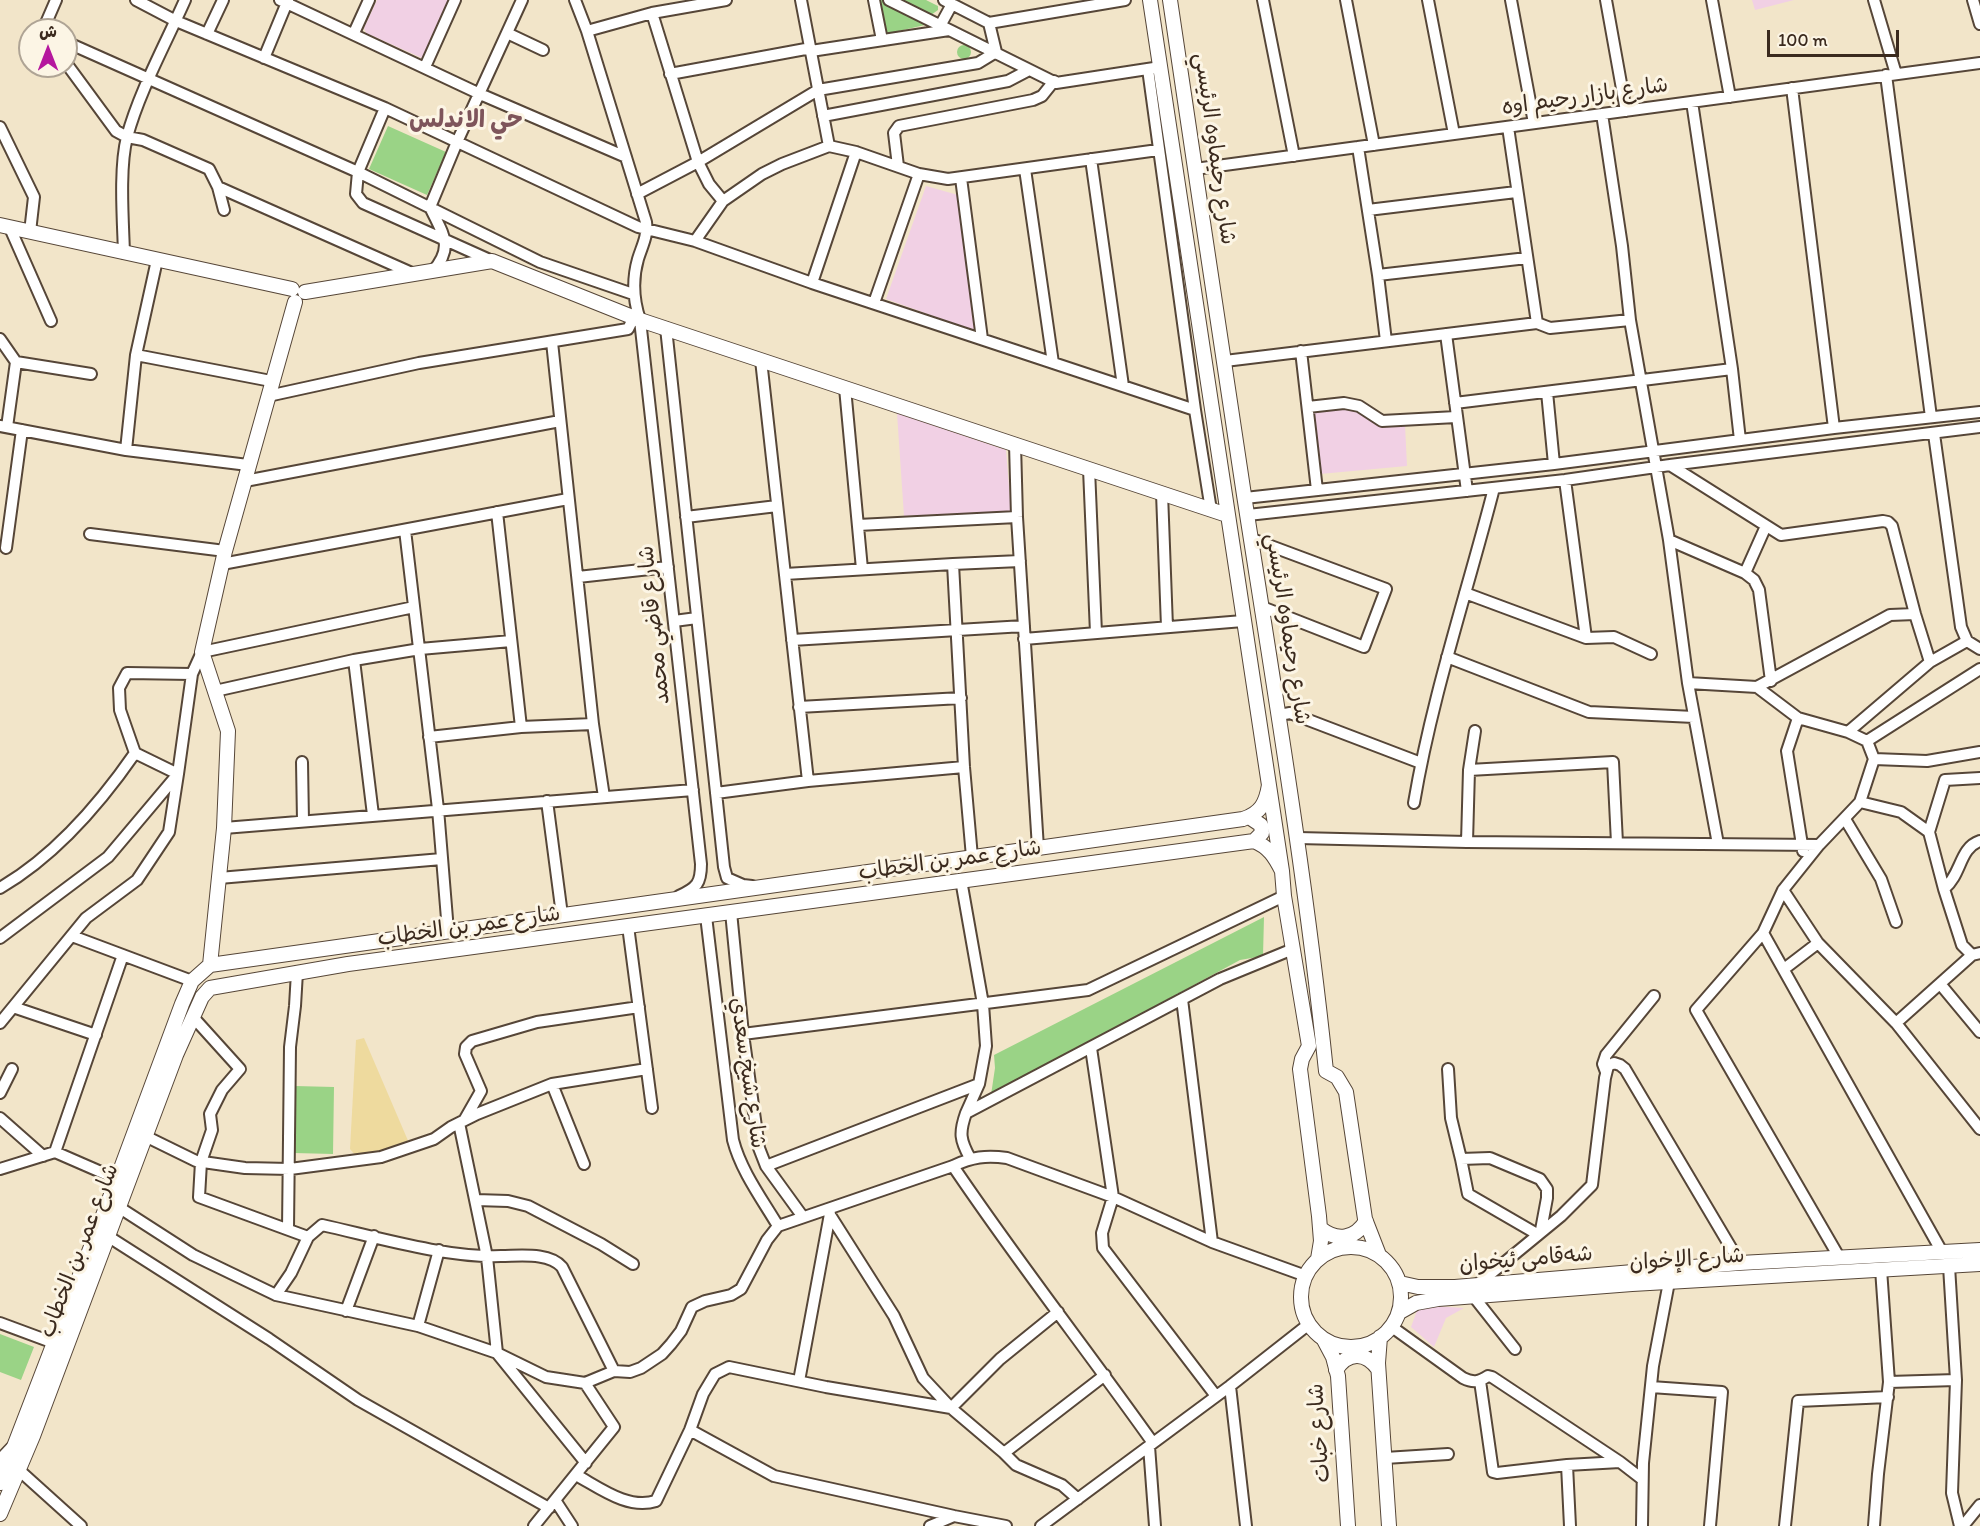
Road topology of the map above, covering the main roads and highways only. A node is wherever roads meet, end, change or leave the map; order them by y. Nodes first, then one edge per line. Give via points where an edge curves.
1 (1150, 0) edge
2 (1170, 0) edge
3 (5, 226) edge
4 (297, 294) junction
5 (1227, 515) junction
6 (1244, 627) junction
7 (1266, 631) junction
8 (1270, 660) junction
9 (1250, 663) junction
10 (1269, 785) junction
11 (1250, 817) junction
12 (1132, 834) junction
13 (1254, 841) junction
14 (1137, 856) junction
15 (888, 869) junction
16 (1282, 871) junction
17 (891, 890) junction
18 (499, 924) junction
19 (403, 937) junction
20 (502, 944) junction
21 (406, 957) junction
22 (210, 964) junction
23 (1366, 1221) junction
24 (1320, 1228) junction
25 (1980, 1250) edge
26 (1379, 1255) junction
27 (1318, 1259) junction
28 (1980, 1264) edge
29 (1804, 1266) junction
30 (1400, 1283) junction
31 (1418, 1287) junction
32 (1475, 1291) junction
33 (1422, 1301) junction
34 (1400, 1312) junction
35 (1380, 1337) junction
36 (1324, 1340) junction
37 (1378, 1369) junction
38 (1336, 1370) junction
39 (27, 1433) junction
40 (13, 1449) junction
41 (0, 1463) edge
42 (0, 1483) edge
43 (0, 1514) edge
44 (1348, 1526) edge
45 (1389, 1526) edge

1 - 5 main road, شارع رحيماوه الرئيسي via 1154,68
2 - 7 main road, شارع رحيماوه الرئيسي
3 - 4 main road
4 - 5 main road via 486,258 637,319
4 - 22 main road via 223,558 202,652 228,731 224,828
5 - 6 main road, شارع رحيماوه الرئيسي
6 - 7 main road via 1250,641 1255,642
6 - 9 main road, شارع رحيماوه الرئيسي
7 - 8 main road, شارع رحيماوه الرئيسي
8 - 9 main road via 1255,652
8 - 23 main road, شارع رحيماوه الرئيسي via 1298,838 1326,1071 1341,1081 1346,1092
9 - 10 main road, شارع رحيماوه الرئيسي
10 - 11 main road via 1265,803
10 - 16 main road, شارع رحيماوه الرئيسي
11 - 12 main road, شارع عمر بن الخطاب
11 - 13 main road via 1261,825 1262,833
12 - 14 main road
12 - 15 main road, شارع عمر بن الخطاب
13 - 14 main road, شارع عمر بن الخطاب
13 - 16 main road via 1272,853
14 - 17 main road, شارع عمر بن الخطاب
15 - 17 main road
15 - 18 main road, شارع عمر بن الخطاب
16 - 24 main road, شارع رحيماوه الرئيسي via 1309,1046 1300,1074
17 - 20 main road, شارع عمر بن الخطاب
18 - 19 main road, شارع عمر بن الخطاب
18 - 20 main road
19 - 21 main road
19 - 22 main road, شارع عمر بن الخطاب
20 - 21 main road, شارع عمر بن الخطاب
21 - 39 main road, شارع عمر بن الخطاب via 210,988 202,997 109,1237
22 - 39 main road, شارع عمر بن الخطاب via 192,981 54,1343
23 - 24 main road via 1361,1229 1345,1238
23 - 26 main road, شارع رحيماوه الرئيسي
24 - 27 main road, شارع رحيماوه الرئيسي
25 - 29 main road, شەقامی ئیخوان via 1839,1257
26 - 27 main road via 1348,1247
26 - 30 main road via 1392,1267
27 - 36 main road via 1306,1276 1301,1295 1309,1324
28 - 29 main road, شارع الإخوان via 1881,1269
29 - 32 main road, شارع الإخوان via 1669,1282
29 - 32 main road, شەقامی ئیخوان via 1740,1263
30 - 31 main road, شەقامی ئیخوان
30 - 34 main road
31 - 32 main road, شەقامی ئیخوان
31 - 33 main road via 1415,1294
32 - 33 main road, شارع الإخوان
33 - 34 main road, شارع الإخوان
34 - 35 main road via 1392,1327
35 - 36 main road via 1350,1347
35 - 37 main road
36 - 38 main road, شارع خبات
37 - 38 main road via 1364,1355 1344,1360
37 - 45 main road
38 - 44 main road, شارع خبات
39 - 40 main road, شارع عمر بن الخطاب
39 - 43 main road, شارع عمر بن الخطاب via 20,1471
40 - 41 highway
40 - 42 main road, شارع عمر بن الخطاب

